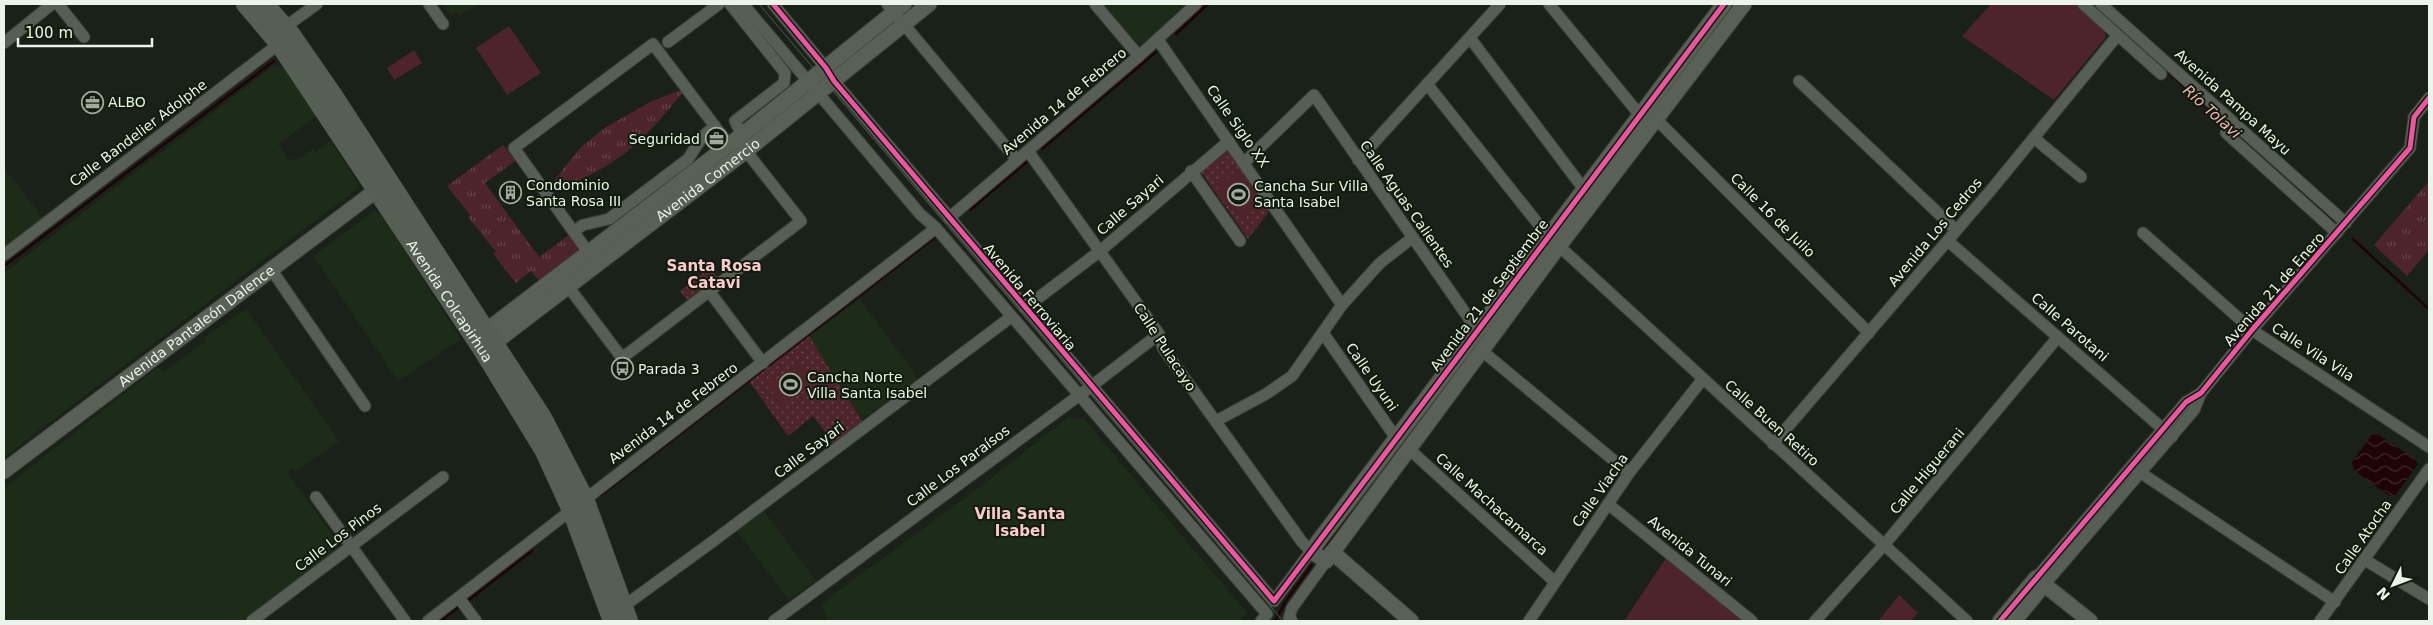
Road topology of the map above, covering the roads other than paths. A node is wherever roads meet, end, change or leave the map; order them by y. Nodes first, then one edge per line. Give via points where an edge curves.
1 (52, 4) edge
2 (58, 4) edge
3 (245, 4) edge
4 (265, 4) edge
5 (317, 4) edge
6 (429, 4) edge
7 (719, 4) edge
8 (730, 4) edge
9 (743, 4) edge
10 (773, 4) edge
11 (929, 4) edge
12 (1095, 4) edge
13 (1196, 4) edge
14 (1500, 4) edge
15 (1549, 4) edge
16 (1724, 4) edge
17 (1744, 4) edge
18 (2083, 4) edge
19 (2101, 4) edge
20 (895, 6) edge
21 (444, 24) dead end
22 (904, 24) junction
23 (285, 35) junction
24 (2117, 36) junction
25 (84, 37) dead end
26 (1470, 38) junction
27 (1158, 40) junction
28 (4, 42) edge
29 (668, 42) dead end
30 (1139, 56) junction
31 (2161, 74) dead end
32 (830, 75) junction
33 (1799, 81) dead end
34 (1427, 84) junction
35 (814, 87) junction
36 (2429, 98) edge
37 (1639, 114) junction
38 (1656, 119) junction
39 (715, 126) junction
40 (2226, 134) dead end
41 (2034, 138) junction
42 (736, 139) junction
43 (1229, 141) junction
44 (1028, 151) junction
45 (746, 152) junction
46 (1017, 160) junction
47 (1358, 160) junction
48 (1245, 162) junction
49 (1191, 171) junction
50 (2081, 177) dead end
51 (382, 186) junction
52 (1583, 188) junction
53 (949, 218) junction
54 (2346, 223) junction
55 (936, 228) junction
56 (1956, 230) junction
57 (574, 231) junction
58 (2143, 233) dead end
59 (2337, 234) junction
60 (1412, 238) junction
61 (1553, 240) junction
62 (1240, 241) dead end
63 (1948, 241) junction
64 (1100, 251) junction
65 (588, 252) junction
66 (4, 255) edge
67 (271, 269) junction
68 (559, 275) junction
69 (568, 288) junction
70 (709, 291) junction
71 (1342, 305) junction
72 (1025, 308) junction
73 (1011, 317) junction
74 (1477, 330) junction
75 (2252, 330) junction
76 (1323, 333) junction
77 (1869, 333) junction
78 (1159, 334) junction
79 (2058, 337) junction
80 (485, 341) junction
81 (1481, 350) junction
82 (763, 363) junction
83 (1702, 380) junction
84 (1091, 386) junction
85 (1079, 395) junction
86 (365, 406) dead end
87 (1216, 422) junction
88 (2168, 433) junction
89 (1396, 438) junction
90 (1773, 444) junction
91 (2429, 447) edge
92 (1409, 449) junction
93 (2429, 469) edge
94 (2136, 470) junction
95 (4, 471) edge
96 (1629, 473) junction
97 (442, 477) dead end
98 (316, 497) dead end
99 (585, 499) junction
100 (1608, 504) junction
101 (571, 510) junction
102 (351, 546) junction
103 (1884, 546) junction
104 (1311, 551) junction
105 (1329, 556) junction
106 (2365, 560) junction
107 (1555, 582) junction
108 (2040, 582) junction
109 (459, 598) junction
110 (2429, 599) edge
111 (1274, 601) joint
112 (2335, 602) junction
113 (627, 613) edge
114 (1264, 617) edge
115 (1291, 619) edge
116 (252, 621) edge
117 (405, 621) edge
118 (428, 621) edge
119 (476, 621) edge
120 (612, 621) edge
121 (774, 621) edge
122 (1411, 621) edge
123 (1529, 621) edge
124 (1752, 621) edge
125 (1815, 621) edge
126 (1967, 621) edge
127 (2000, 621) edge
128 (2014, 621) edge
129 (2090, 621) edge
130 (2320, 621) edge

1 - 28 street
2 - 25 street
3 - 23 main road, Avenida Colcapirhua
4 - 23 main road, Avenida Colcapirhua
5 - 23 street, Calle Bandelier Adolphe
6 - 21 street
7 - 29 street
8 - 42 street via 785,73 784,83 735,121
9 - 35 street, Avenida Ferroviaria
10 - 32 street, Avenida Ferroviaria
11 - 22 street, Avenida Comercio
12 - 30 street
13 - 27 street, Avenida 14 de Febrero
14 - 26 street
15 - 37 street
16 - 37 street, Avenida 21 de Septiembre
17 - 38 street, Avenida 21 de Septiembre
18 - 24 street, Avenida Pampa Mayu
19 - 54 street, Avenida Pampa Mayu
20 - 22 street
20 - 32 street, Avenida Comercio
22 - 32 street, Avenida Comercio
22 - 46 street
23 - 51 main road, Avenida Colcapirhua
23 - 66 street, Calle Bandelier Adolphe
24 - 31 street, Avenida Pampa Mayu
24 - 41 street, Avenida Los Cedros
26 - 34 street
26 - 52 street
27 - 30 street, Avenida 14 de Febrero
27 - 43 street, Calle Siglo XX
30 - 44 street, Avenida 14 de Febrero
32 - 35 street, Avenida Comercio
32 - 53 street, Avenida Ferroviaria
33 - 56 street
34 - 47 street
34 - 61 street, Calle Buen Retiro
35 - 42 street, Avenida Comercio
35 - 45 street, Avenida Comercio
35 - 55 street, Avenida Ferroviaria via 920,214
36 - 54 street, Avenida 21 de Enero via 2414,117 2410,148
37 - 52 street, Avenida 21 de Septiembre
38 - 61 street, Avenida 21 de Septiembre
38 - 77 street, Calle 16 de Julio
39 - 42 street
39 - 57 street via 703,136 688,159 610,219 583,225
39 - 57 street via 653,44 514,148
40 - 59 street, Avenida Pampa Mayu
41 - 50 street
41 - 56 street, Avenida Los Cedros
42 - 45 street
42 - 65 street, Avenida Comercio
43 - 48 street, Calle Siglo XX
43 - 49 street, Calle Sayari
44 - 46 street, Avenida 14 de Febrero
44 - 64 street, Calle Pulacayo
45 - 69 street, Avenida Comercio
45 - 70 street via 800,222
46 - 53 street, Avenida 14 de Febrero
47 - 48 street, Calle Aguas Calientes via 1314,95
47 - 60 street, Calle Aguas Calientes
48 - 71 street, Calle Siglo XX
49 - 62 street
49 - 64 street, Calle Sayari
51 - 67 street, Avenida Pantaleón Dalence
51 - 80 main road, Avenida Colcapirhua
52 - 61 street, Avenida 21 de Septiembre
53 - 72 street, Avenida Ferroviaria
54 - 59 street, Avenida 21 de Enero
55 - 73 street, Avenida Ferroviaria
55 - 82 street, Avenida 14 de Febrero
56 - 63 street, Avenida Los Cedros
57 - 65 street
58 - 75 street, Calle Vila Vila
59 - 75 street, Avenida 21 de Enero
60 - 71 street via 1380,263
60 - 74 street, Calle Aguas Calientes
61 - 74 street, Avenida 21 de Septiembre
61 - 81 street, Avenida 21 de Septiembre
61 - 83 street, Calle Buen Retiro
63 - 77 street, Avenida Los Cedros
63 - 79 street, Calle Parotani
64 - 72 street, Calle Sayari
64 - 78 street, Calle Pulacayo
65 - 68 street, Avenida Comercio
67 - 86 street
67 - 95 street, Avenida Pantaleón Dalence
68 - 69 street
68 - 80 street, Avenida Comercio
69 - 70 street via 622,358
69 - 80 street, Avenida Comercio
70 - 82 street
71 - 76 street
72 - 84 street, Avenida Ferroviaria
73 - 85 street, Avenida Ferroviaria
73 - 113 street, Calle Sayari via 712,542
74 - 89 street, Avenida 21 de Septiembre
75 - 88 street, Avenida 21 de Enero via 2201,393 2194,410
75 - 91 street, Calle Vila Vila
76 - 87 street via 1292,376
76 - 89 street, Calle Uyuni
77 - 90 street, Avenida Los Cedros
78 - 84 street, Calle Los Paraísos
78 - 87 street, Calle Pulacayo via 1163,348
79 - 88 street, Calle Parotani
79 - 103 street, Calle Higuerani
80 - 99 main road, Avenida Colcapirhua via 543,418
80 - 101 main road, Avenida Colcapirhua via 544,451
81 - 92 street, Avenida 21 de Septiembre
81 - 96 street
82 - 99 street, Avenida 14 de Febrero
83 - 90 street, Calle Buen Retiro
83 - 96 street, Calle Viacha
84 - 85 street, Calle Los Paraísos
84 - 111 street, Avenida Ferroviaria
85 - 114 street, Avenida Ferroviaria
85 - 121 street, Calle Los Paraísos
87 - 104 street, Calle Pulacayo
88 - 94 street, Avenida 21 de Enero
89 - 104 street, Avenida 21 de Septiembre
90 - 103 street, Calle Buen Retiro
92 - 105 street, Avenida 21 de Septiembre
92 - 107 street, Calle Machacamarca
93 - 106 street, Calle Atocha
94 - 108 street, Avenida 21 de Enero
94 - 112 street
96 - 100 street, Calle Viacha
97 - 102 street, Calle Los Pinos
98 - 102 street
99 - 101 street, Avenida 14 de Febrero
99 - 113 main road, Avenida Colcapirhua
100 - 107 street, Calle Viacha
100 - 124 street, Avenida Tunari
101 - 109 street, Avenida 14 de Febrero
101 - 120 main road, Avenida Colcapirhua
102 - 116 street, Calle Los Pinos
102 - 117 street
103 - 125 street, Calle Higuerani
103 - 126 street, Calle Buen Retiro
104 - 105 street, Calle Pulacayo
104 - 111 street, Avenida 21 de Septiembre
105 - 115 street, Avenida 21 de Septiembre via 1292,608
105 - 122 street, Calle Pulacayo
106 - 110 street
106 - 112 street, Calle Atocha
107 - 123 street, Calle Viacha
108 - 127 street, Avenida 21 de Enero
108 - 128 street, Avenida 21 de Enero
108 - 129 street
109 - 118 street, Avenida 14 de Febrero
109 - 119 street
112 - 130 street, Calle Atocha

